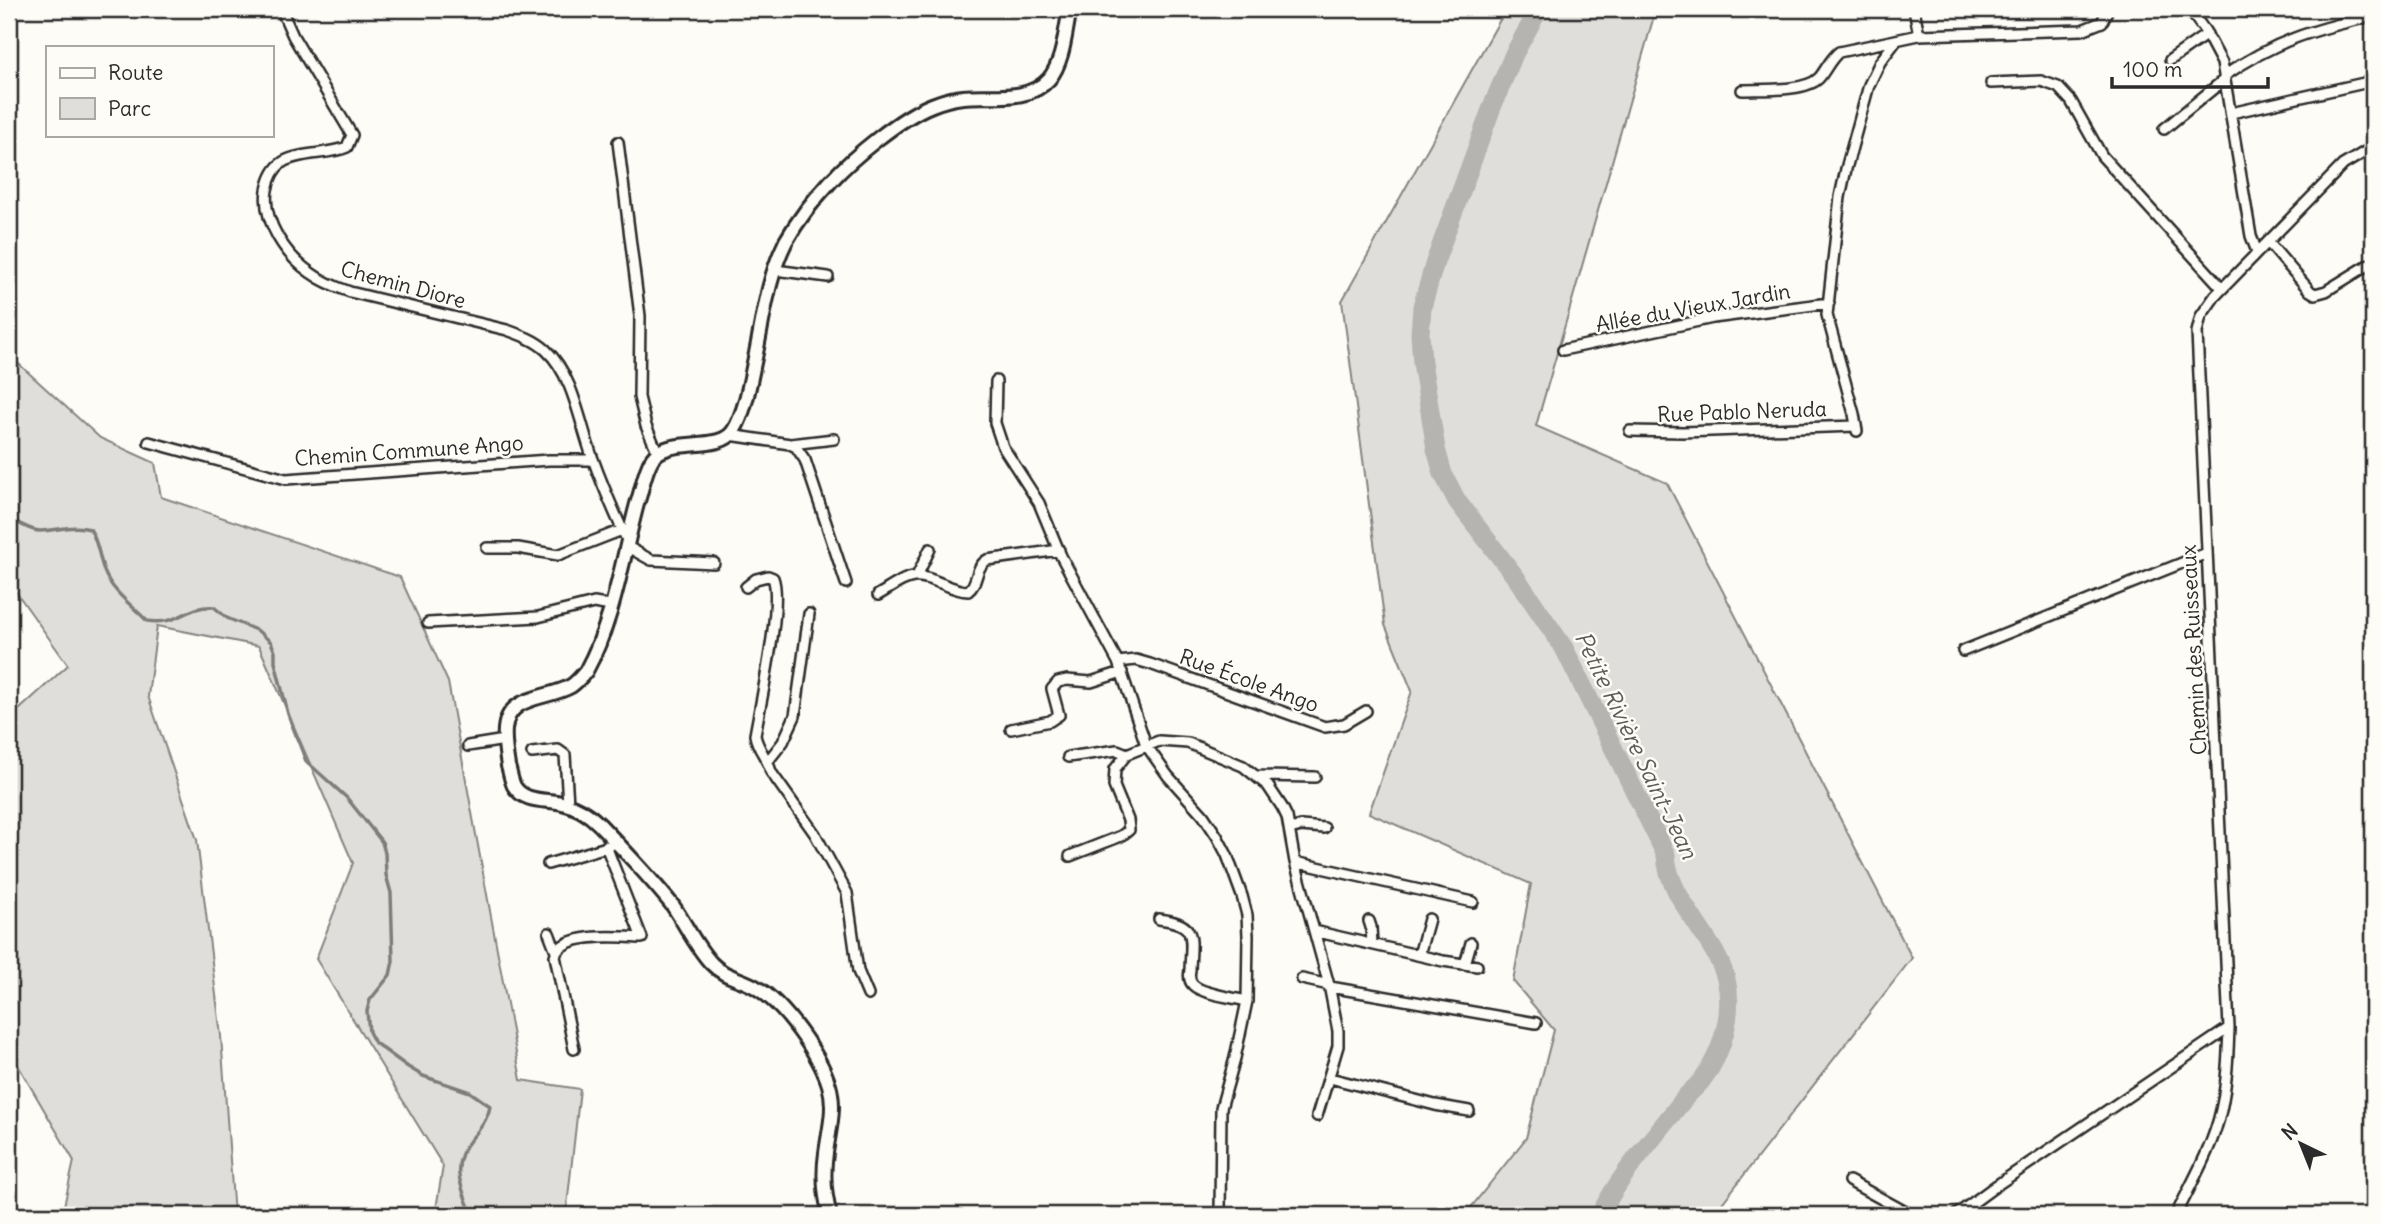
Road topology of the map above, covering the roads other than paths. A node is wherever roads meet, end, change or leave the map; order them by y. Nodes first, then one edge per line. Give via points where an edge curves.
1 (281, 9) edge
2 (1070, 9) edge
3 (1914, 9) edge
4 (2108, 9) edge
5 (2189, 9) edge
6 (2373, 16) edge
7 (2207, 34) junction
8 (1919, 35) junction
9 (1896, 41) junction
10 (2170, 60) dead end
11 (2225, 78) junction
12 (2373, 81) edge
13 (1991, 83) dead end
14 (1742, 90) dead end
15 (2231, 113) junction
16 (2164, 129) dead end
17 (618, 142) dead end
18 (2373, 147) edge
19 (2268, 242) junction
20 (2257, 252) junction
21 (2373, 262) edge
22 (775, 270) junction
23 (828, 277) dead end
24 (2221, 288) junction
25 (1829, 303) junction
26 (1563, 350) dead end
27 (996, 381) dead end
28 (1630, 431) dead end
29 (730, 435) junction
30 (834, 439) dead end
31 (149, 442) dead end
32 (790, 444) junction
33 (658, 453) junction
34 (593, 460) junction
35 (625, 539) junction
36 (486, 548) dead end
37 (930, 549) dead end
38 (1059, 550) junction
39 (2207, 553) junction
40 (714, 563) dead end
41 (917, 576) junction
42 (846, 583) dead end
43 (746, 587) dead end
44 (878, 595) dead end
45 (611, 606) junction
46 (809, 614) dead end
47 (428, 623) dead end
48 (1963, 651) dead end
49 (1118, 662) junction
50 (1122, 672) junction
51 (1366, 711) dead end
52 (1012, 729) dead end
53 (505, 740) junction
54 (1146, 745) junction
55 (468, 746) dead end
56 (532, 753) dead end
57 (1127, 754) junction
58 (1068, 757) dead end
59 (768, 761) junction
60 (1257, 776) junction
61 (1315, 777) dead end
62 (568, 804) junction
63 (1324, 828) dead end
64 (1290, 829) junction
65 (612, 845) junction
66 (1070, 856) dead end
67 (1295, 862) junction
68 (548, 864) dead end
69 (1473, 902) dead end
70 (1159, 919) dead end
71 (1429, 919) dead end
72 (1368, 921) dead end
73 (1314, 931) junction
74 (549, 933) dead end
75 (1471, 943) dead end
76 (1372, 944) junction
77 (556, 951) junction
78 (1419, 955) junction
79 (1465, 964) junction
80 (1477, 966) dead end
81 (1302, 979) dead end
82 (1329, 986) junction
83 (868, 995) dead end
84 (1247, 1001) junction
85 (1536, 1024) dead end
86 (2230, 1028) junction
87 (574, 1049) dead end
88 (1330, 1078) junction
89 (1469, 1111) dead end
90 (1317, 1116) dead end
91 (1849, 1181) dead end
92 (830, 1215) edge
93 (1220, 1215) edge
94 (1911, 1215) edge
95 (1956, 1215) edge
96 (2176, 1215) edge

1 - 34 street, Chemin Diore via 352,135 347,146 288,160 275,170 266,201 282,242 308,272 325,282 507,330 546,349 568,384
2 - 22 street via 1057,65 1043,84 1021,94 948,100 911,116 831,181 794,228
3 - 8 street
4 - 8 street via 2102,22 2082,30
5 - 7 street
6 - 11 street via 2306,32 2274,46
7 - 10 street
7 - 11 street
8 - 9 street
9 - 14 street via 1839,52 1820,77 1804,86
9 - 25 street, Rue Pablo Neruda via 1869,85 1846,169
11 - 15 street
11 - 16 street
12 - 15 street
13 - 24 street via 2041,81 2058,87 2102,156
15 - 20 street
17 - 33 street via 640,316 639,397
18 - 19 street, Chemin des Ruisseaux via 2343,164
19 - 20 street, Chemin des Ruisseaux
19 - 21 street via 2315,294
20 - 24 street, Chemin des Ruisseaux
22 - 23 street
22 - 29 street via 749,384
24 - 39 street, Chemin des Ruisseaux via 2197,332
25 - 26 street, Allée du Vieux Jardin via 1713,318
25 - 28 street, Rue Pablo Neruda via 1827,315 1856,428
27 - 38 street via 997,433 1039,503
29 - 32 street
29 - 33 street
30 - 32 street
31 - 34 street, Chemin Commune Ango via 286,479
32 - 42 street via 805,460
33 - 35 street via 650,462
34 - 35 street, Chemin Diore
35 - 36 street via 558,555
35 - 40 street via 651,560
35 - 45 street
37 - 41 street
38 - 41 street via 987,560 979,566 968,591
38 - 49 street
39 - 48 street
39 - 86 street, Chemin des Ruisseaux
41 - 44 street
43 - 59 street via 768,576 776,589 755,735
45 - 47 street via 594,603 538,617
45 - 53 street via 586,671 571,685 513,708
46 - 59 street via 795,716
49 - 50 street
49 - 51 street, Rue École Ango via 1150,664 1325,727 1344,724
50 - 52 street via 1091,682 1058,682 1052,689 1059,715
50 - 54 street
53 - 55 street
53 - 62 street via 514,785 521,794
54 - 57 street
54 - 60 street via 1168,740 1188,743
54 - 84 street via 1203,815 1227,855 1247,915
56 - 62 street via 558,750 565,755
57 - 58 street via 1117,750
57 - 66 street via 1115,769 1114,786 1129,830
59 - 83 street via 847,892 858,971
60 - 61 street
60 - 64 street via 1282,807
62 - 65 street via 596,821
63 - 64 street
64 - 67 street
65 - 68 street
65 - 77 street via 642,938 595,936
65 - 92 street via 671,904 710,962 726,976 767,995 820,1063 830,1085 833,1111 824,1173
67 - 69 street
67 - 73 street
70 - 84 street via 1177,921 1189,931 1190,980 1196,988
71 - 78 street
72 - 76 street
73 - 76 street
73 - 82 street
74 - 77 street
75 - 79 street
76 - 78 street
77 - 87 street
78 - 79 street
79 - 80 street
81 - 82 street
82 - 85 street
82 - 88 street via 1338,1031
84 - 93 street via 1221,1108
86 - 95 street
86 - 96 street, Chemin des Ruisseaux via 2221,1112
88 - 89 street
88 - 90 street
91 - 94 street

